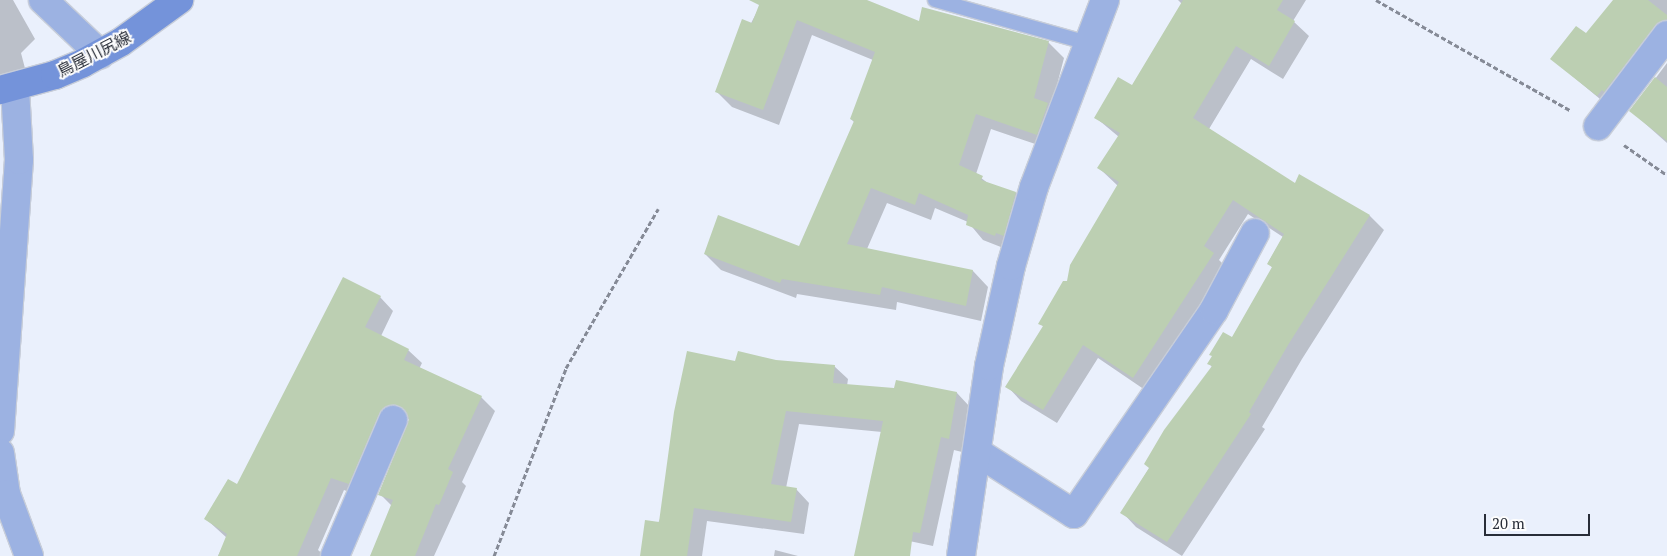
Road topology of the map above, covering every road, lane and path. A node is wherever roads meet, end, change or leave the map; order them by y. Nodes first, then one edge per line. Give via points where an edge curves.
1 (44, 0) edge
2 (179, 0) edge
3 (934, 0) edge
4 (1105, 0) edge
5 (1376, 0) edge
6 (1667, 35) edge
7 (1088, 43) junction
8 (100, 54) junction
9 (8, 89) edge
10 (1598, 126) junction
11 (1667, 175) edge
12 (658, 209) dead end
13 (1255, 233) dead end
14 (393, 420) dead end
15 (0, 431) edge
16 (977, 452) junction
17 (0, 453) edge
18 (29, 556) edge
19 (335, 556) edge
20 (494, 556) edge
21 (961, 556) edge

1 - 8 street
2 - 8 main road, 鳥屋川尻線
3 - 7 lane
4 - 7 street
5 - 10 path
6 - 10 street
7 - 16 street via 1034,187 1011,266 989,366
8 - 9 main road, 鳥屋川尻線 via 64,71
9 - 15 street via 19,160
10 - 11 path
12 - 20 path via 566,368
13 - 16 street via 1214,310 1074,514
14 - 19 street
16 - 21 street
17 - 18 street via 6,494

